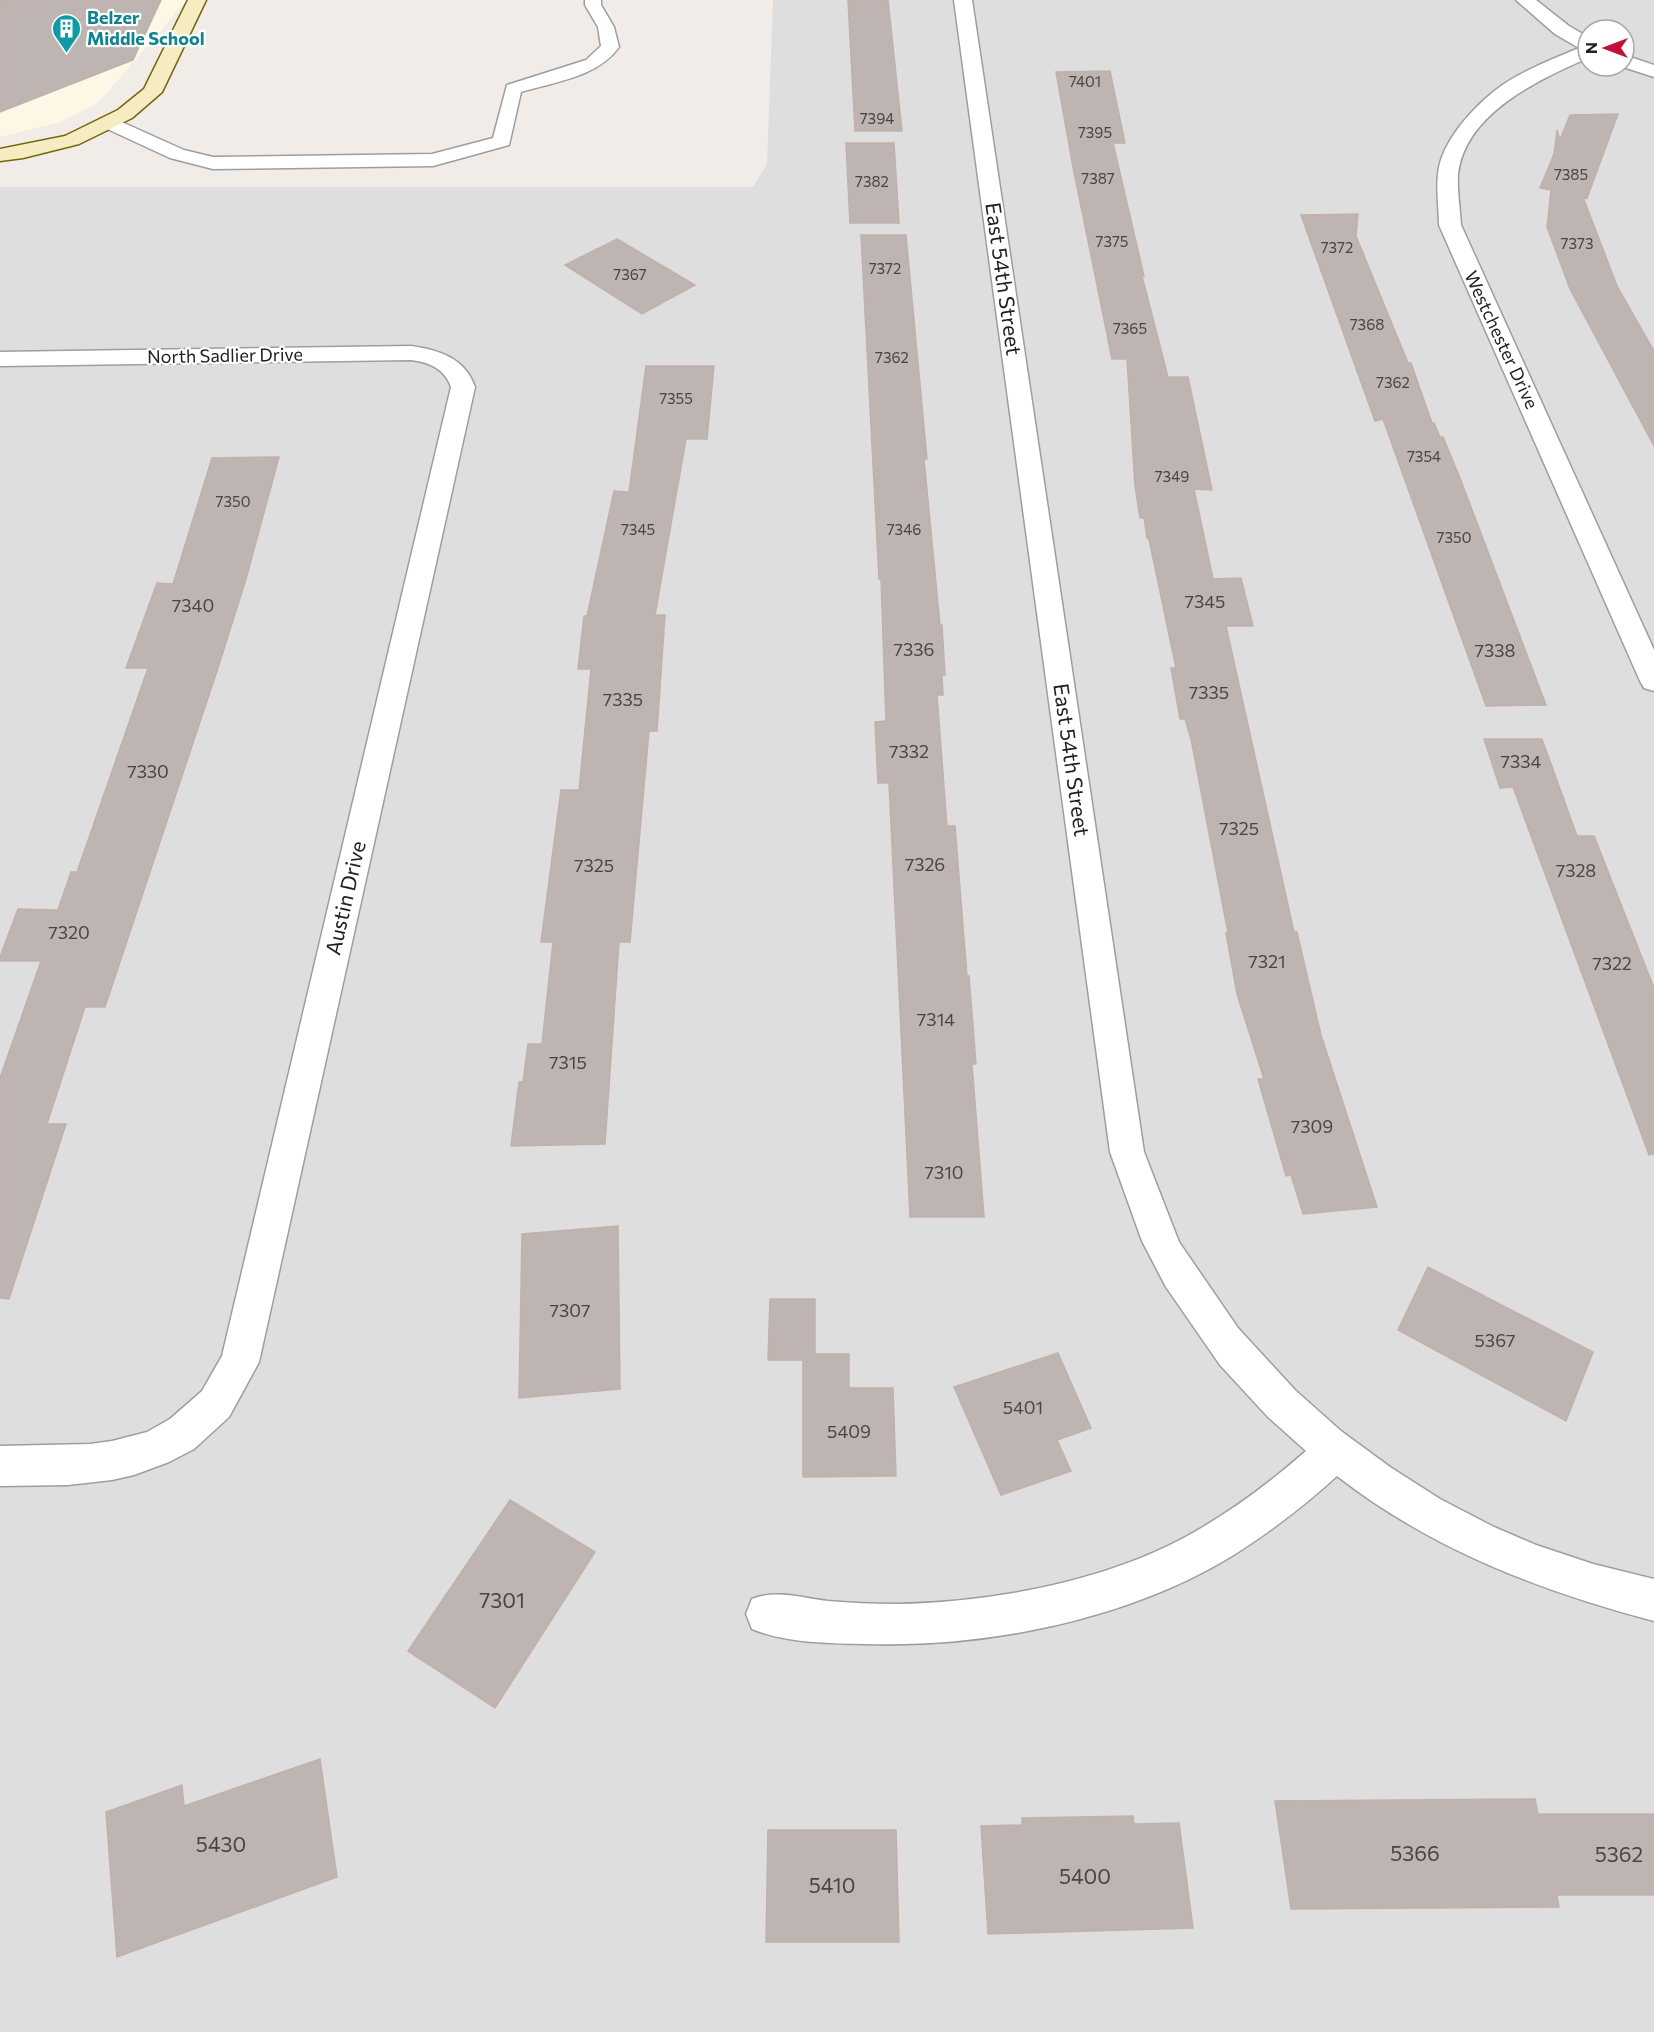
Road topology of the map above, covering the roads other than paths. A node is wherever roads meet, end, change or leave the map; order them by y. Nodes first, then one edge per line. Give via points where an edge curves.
1 (197, 0) edge
2 (593, 0) edge
3 (963, 0) edge
4 (1526, 0) edge
5 (1576, 38) edge
6 (1576, 56) edge
7 (1636, 65) edge
8 (1654, 71) edge
9 (109, 123) junction
10 (0, 154) edge
11 (0, 359) edge
12 (447, 364) joint
13 (1654, 681) edge
14 (1336, 1451) junction
15 (0, 1466) edge
16 (1654, 1600) edge
17 (767, 1614) dead end

1 - 9 street via 152,92
2 - 9 lane via 606,27 610,47 592,64 513,89 502,141 446,158 213,163 177,154
3 - 14 street, East 54th Street via 1127,1152 1166,1254 1236,1357 1307,1428
4 - 5 street
6 - 13 street, Westchester Drive via 1506,91 1468,128 1448,173 1450,225
7 - 8 street
9 - 10 street via 57,144
11 - 12 street, North Sadlier Drive via 405,353
12 - 15 street, Austin Drive via 463,387 240,1362 223,1395 195,1423 142,1454 89,1465
14 - 16 street, East 54th Street via 1389,1492 1517,1559
14 - 17 street via 1269,1508 1216,1542 1127,1582 1065,1602 1002,1616 933,1624 831,1623

